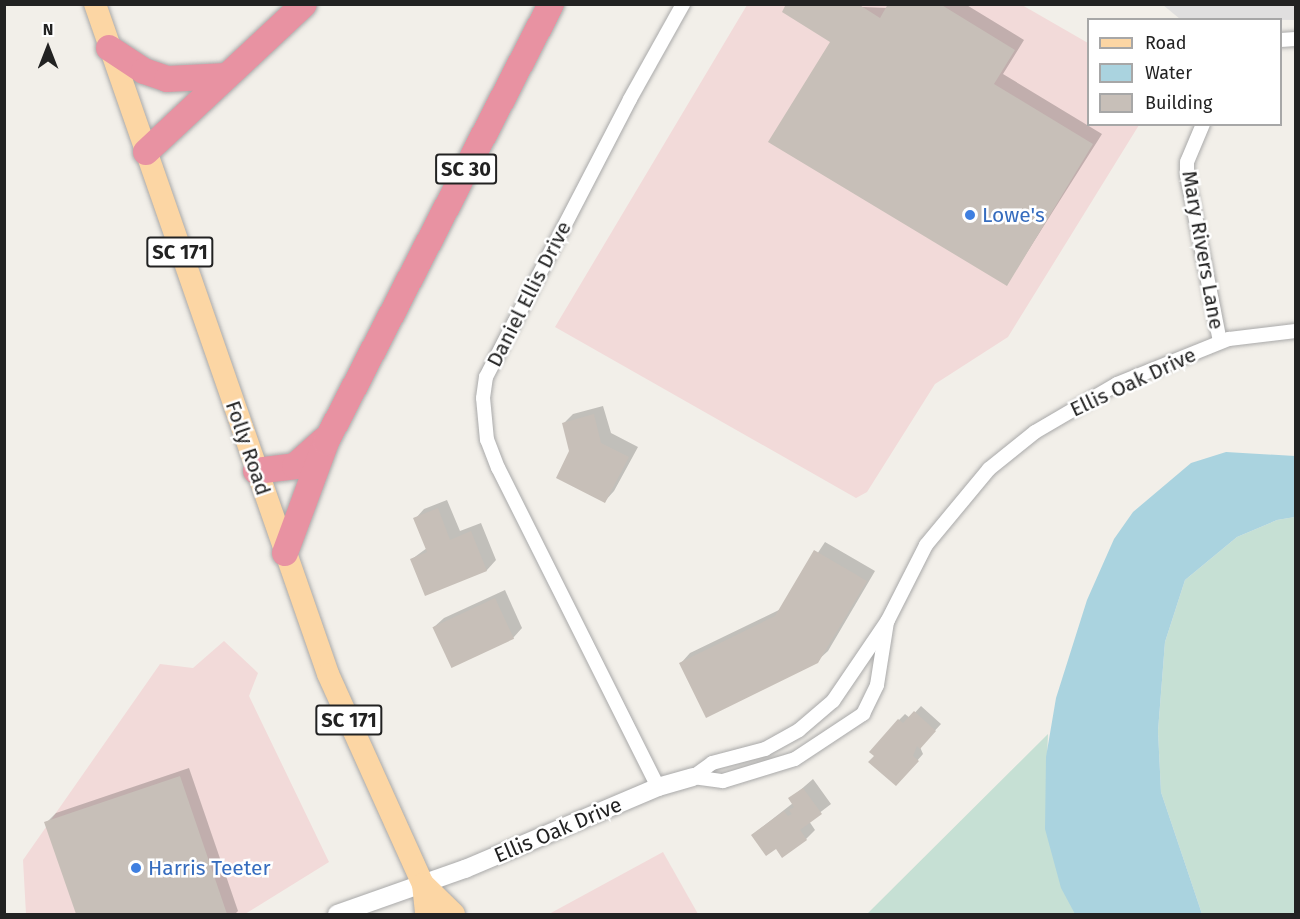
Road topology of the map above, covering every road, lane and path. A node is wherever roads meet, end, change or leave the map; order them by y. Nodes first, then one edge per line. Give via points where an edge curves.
1 (95, 4) edge
2 (304, 4) edge
3 (551, 4) edge
4 (683, 4) edge
5 (109, 48) junction
6 (227, 76) junction
7 (1202, 126) edge
8 (146, 152) junction
9 (1296, 331) edge
10 (1220, 342) junction
11 (330, 435) junction
12 (256, 471) junction
13 (285, 553) junction
14 (888, 620) junction
15 (693, 777) junction
16 (658, 787) junction
17 (423, 884) junction
18 (337, 915) edge
19 (426, 915) edge
20 (454, 915) edge

1 - 5 main road, Folly Road
2 - 6 highway
3 - 11 highway, SC 30
4 - 16 street, Daniel Ellis Drive via 486,376 483,398 487,440 498,468
5 - 6 highway via 144,71 167,79
5 - 8 main road, Folly Road
6 - 8 highway
7 - 10 street, Mary Rivers Lane via 1186,162 1186,175
8 - 12 main road, Folly Road / SC 171
9 - 10 street, Ellis Oak Drive
10 - 14 street, Ellis Oak Drive via 1117,384 1075,407 1035,432 989,469 926,545
11 - 12 highway via 295,466
11 - 13 highway, SC 30
12 - 13 main road, Folly Road / SC 171
13 - 17 main road, Folly Road / SC 171 via 336,694
14 - 15 street, Ellis Oak Drive via 833,701 799,730 765,749 712,763
14 - 15 street, Ellis Oak Drive via 877,686 863,714 795,759 723,781
15 - 16 street, Ellis Oak Drive
16 - 17 street, Ellis Oak Drive
17 - 18 street, Ellis Oak Drive
17 - 19 main road, Folly Road / SC 171
17 - 20 main road, Folly Road / SC 171

